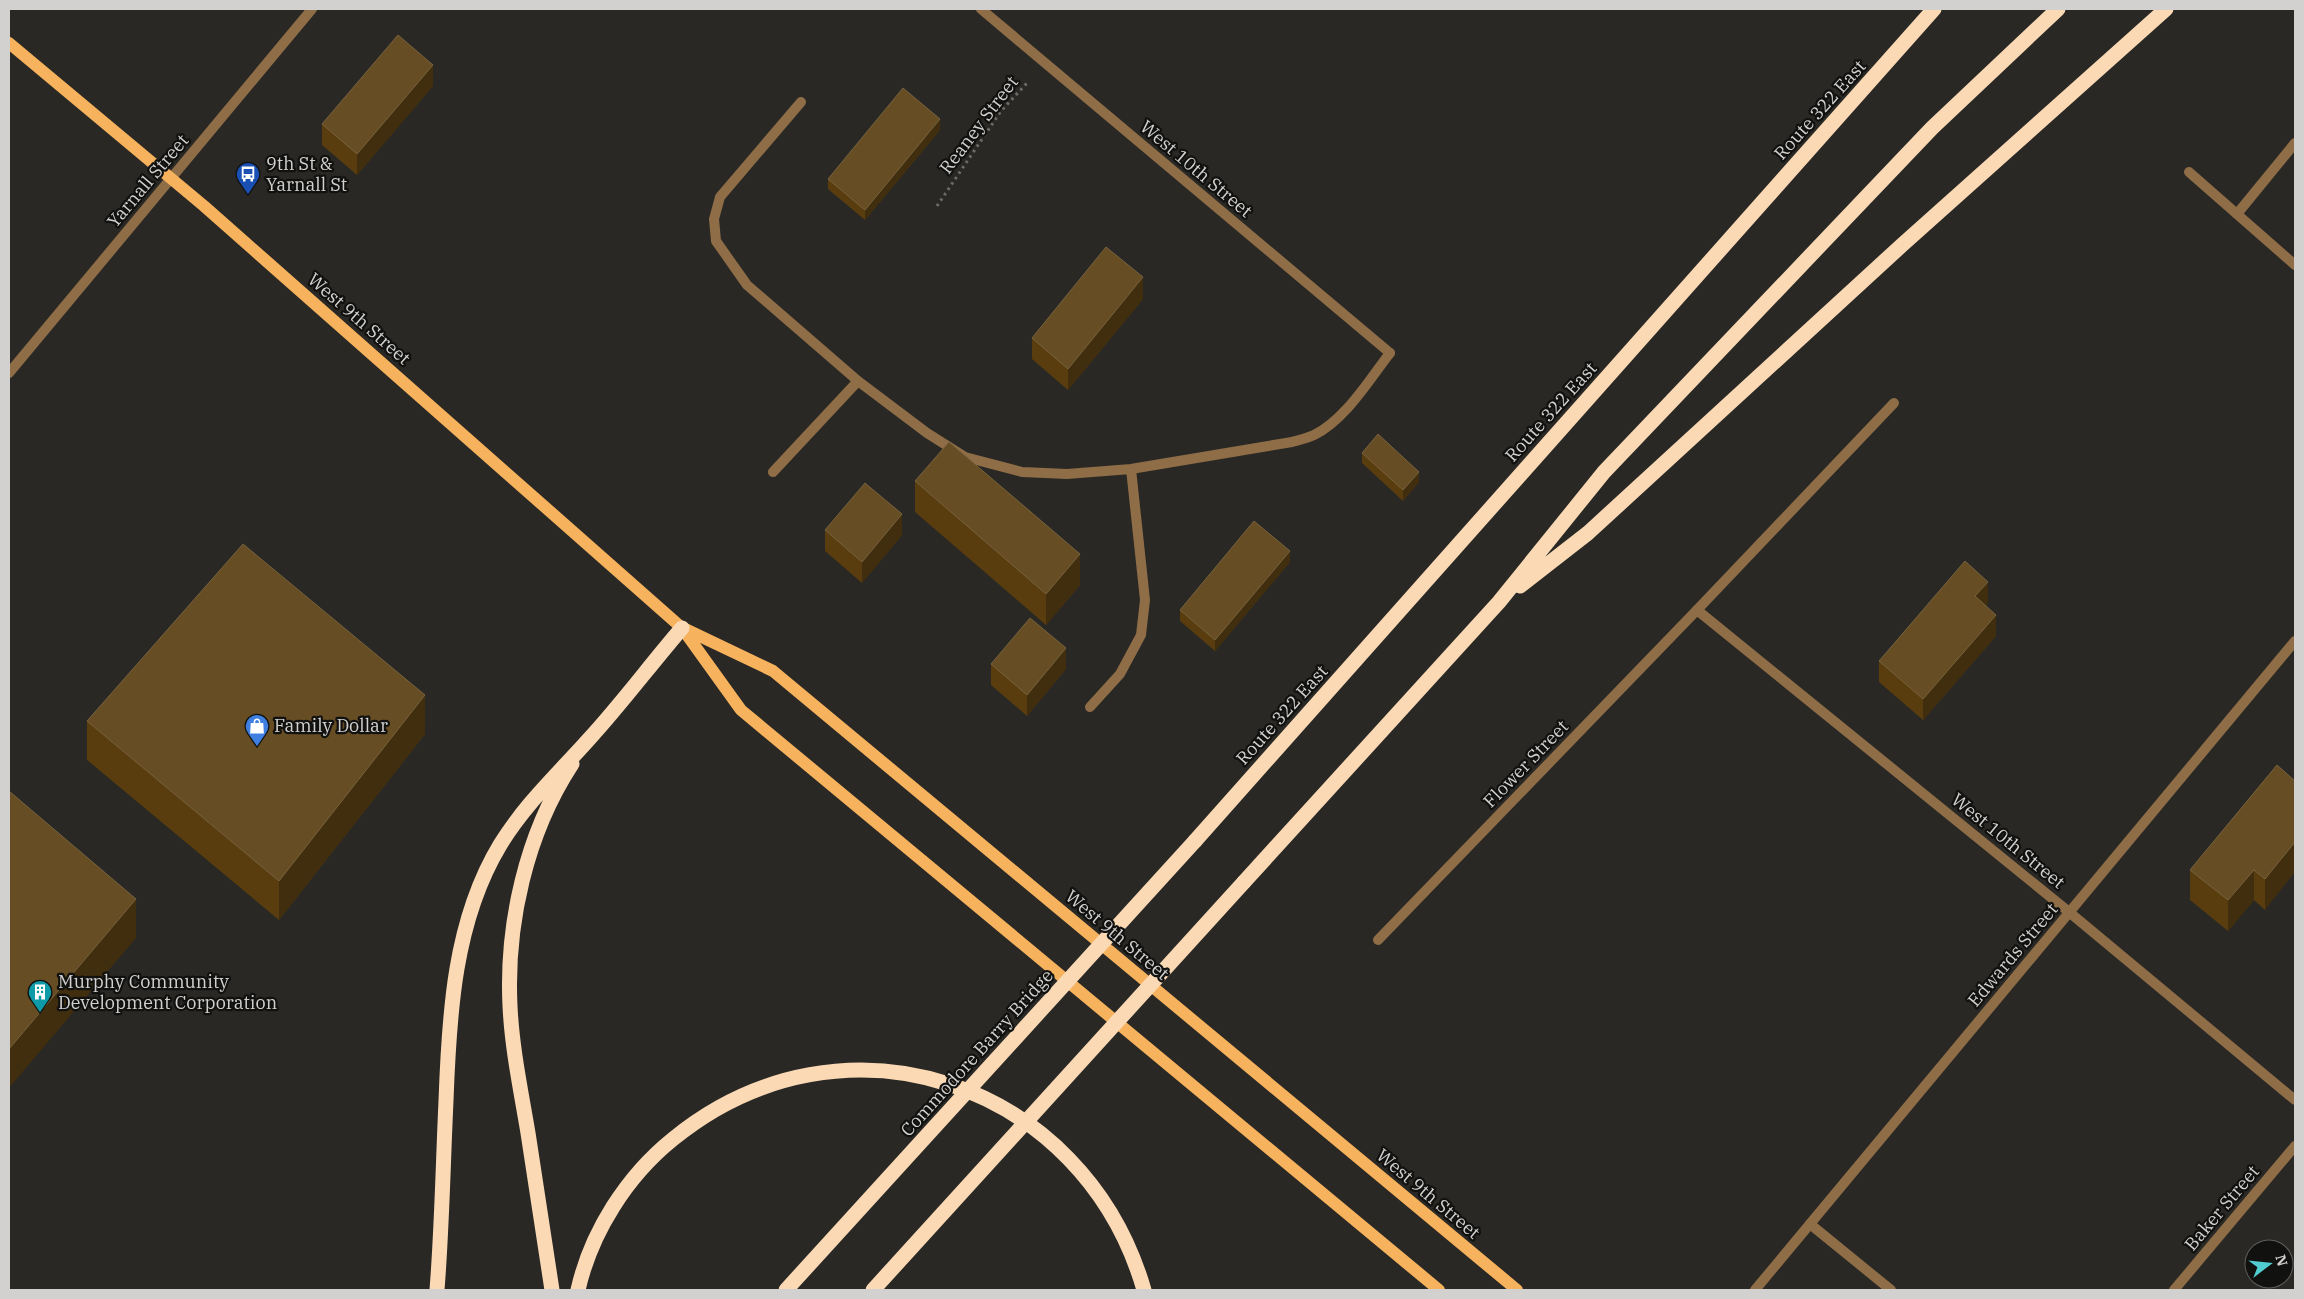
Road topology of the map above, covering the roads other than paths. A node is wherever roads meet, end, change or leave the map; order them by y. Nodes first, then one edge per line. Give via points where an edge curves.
1 (312, 9) edge
2 (981, 9) edge
3 (1934, 9) edge
4 (2058, 9) edge
5 (2166, 9) edge
6 (9, 43) edge
7 (801, 102) dead end
8 (2295, 143) edge
9 (2189, 172) dead end
10 (171, 178) junction
11 (2237, 214) junction
12 (2295, 265) edge
13 (9, 374) edge
14 (858, 381) junction
15 (1894, 403) dead end
16 (1131, 469) junction
17 (773, 472) dead end
18 (1499, 602) junction
19 (1697, 610) junction
20 (682, 628) junction
21 (2295, 641) edge
22 (1090, 708) dead end
23 (590, 738) junction
24 (1195, 841) joint
25 (2069, 912) junction
26 (1378, 940) dead end
27 (2295, 1100) edge
28 (2295, 1146) edge
29 (1810, 1224) junction
30 (437, 1290) edge
31 (552, 1290) edge
32 (578, 1290) edge
33 (786, 1290) edge
34 (873, 1290) edge
35 (1144, 1290) edge
36 (1438, 1290) edge
37 (1517, 1290) edge
38 (1755, 1290) edge
39 (1891, 1290) edge
40 (2174, 1290) edge

1 - 10 street, Yarnall Street
2 - 16 street, West 10th Street via 1390,353 1350,405 1314,435 1292,442
3 - 24 highway, Route 322 East
4 - 18 highway via 1932,128 1604,472
5 - 18 highway via 1588,533
6 - 10 main road, West 9th Street
7 - 14 street via 720,197 714,219 716,241 747,285
8 - 11 street
9 - 11 street
10 - 13 street, Yarnall Street
10 - 20 main road, West 9th Street
11 - 12 street
14 - 16 street via 965,457 1022,472 1067,474
14 - 17 street
15 - 19 street, Flower Street
16 - 22 street via 1145,600 1141,635 1120,674
18 - 34 highway, bridge
19 - 25 street, West 10th Street
19 - 26 street, Flower Street
20 - 23 highway
20 - 36 main road, West 9th Street via 741,710
20 - 37 main road, West 9th Street via 773,671
21 - 25 street, Edwards Street
23 - 30 highway via 519,816 499,847 471,912 460,952 448,1041
23 - 31 highway via 569,769 533,846 514,922 510,963 515,1051
24 - 33 highway, Commodore Barry Bridge, bridge
25 - 27 street, West 10th Street
25 - 29 street, Edwards Street
28 - 40 street, Baker Street
29 - 38 street, Edwards Street
29 - 39 street
32 - 35 highway via 594,1242 612,1208 641,1170 690,1124 723,1104 767,1086 832,1071 871,1070 946,1082 1016,1114 1047,1137 1075,1163 1099,1193 1124,1234 1136,1260

